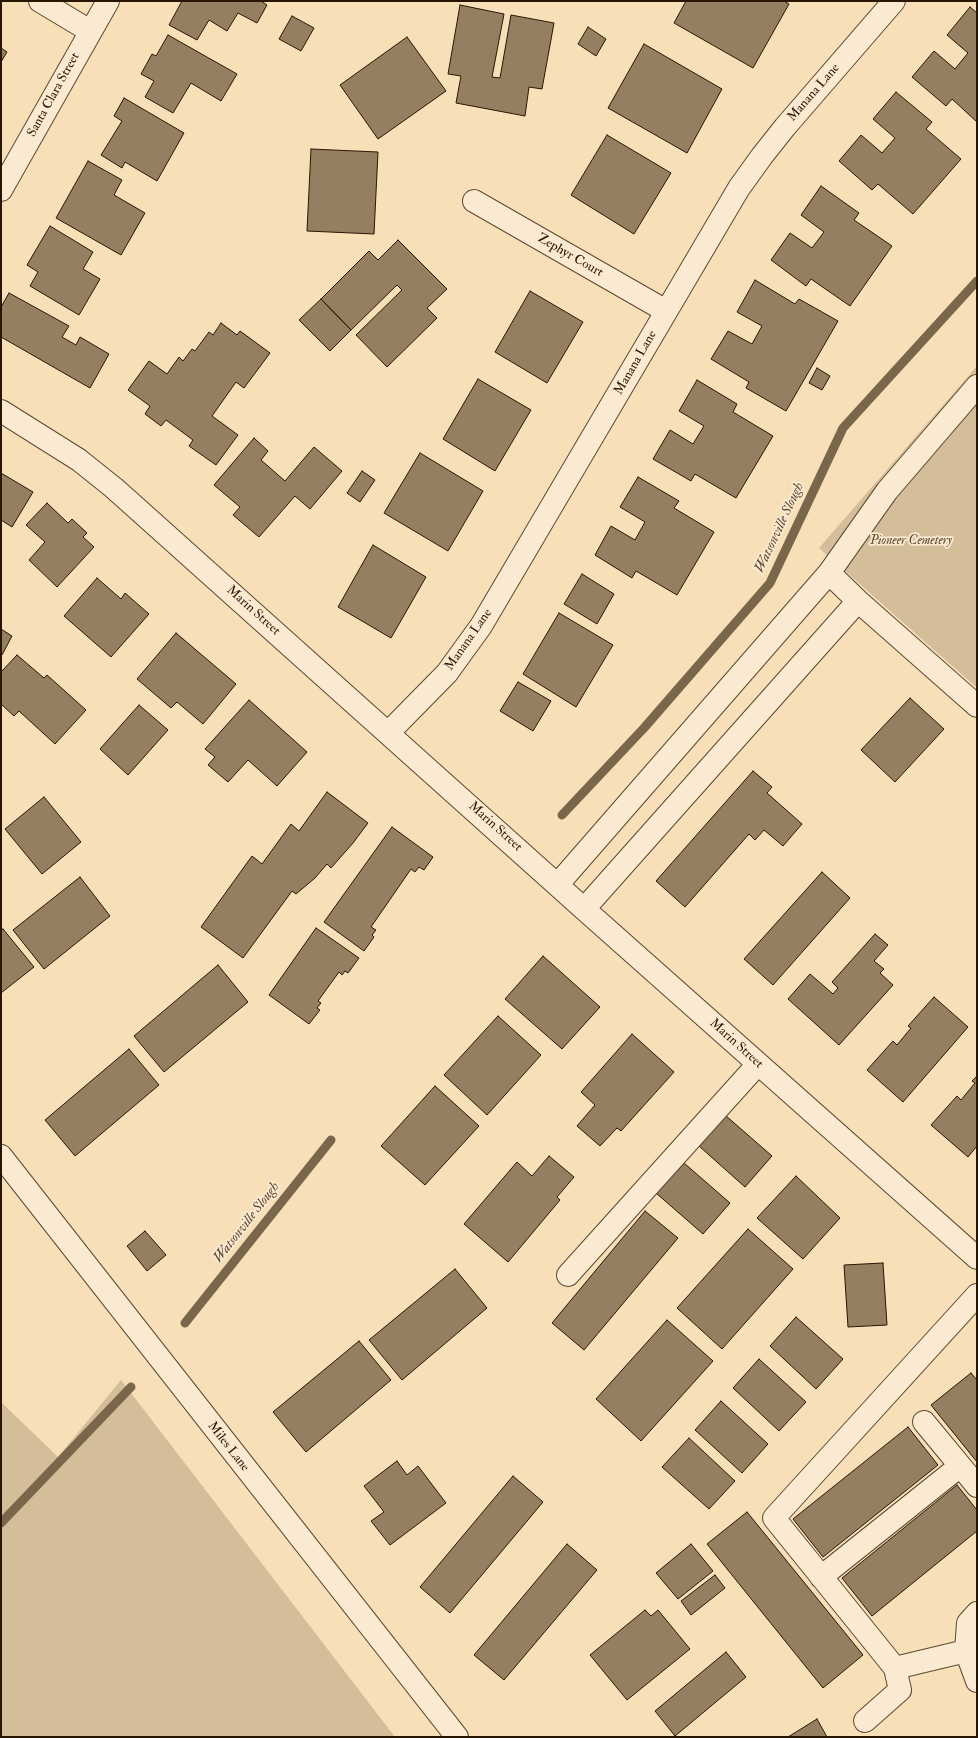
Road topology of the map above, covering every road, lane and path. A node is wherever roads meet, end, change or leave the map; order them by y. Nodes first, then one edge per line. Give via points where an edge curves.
1 (40, 1) edge
2 (108, 1) edge
3 (894, 1) edge
4 (90, 31) junction
5 (1, 190) edge
6 (474, 201) dead end
7 (666, 311) junction
8 (977, 386) edge
9 (1, 411) edge
10 (828, 573) junction
11 (858, 601) junction
12 (977, 706) edge
13 (389, 732) junction
14 (558, 884) junction
15 (584, 909) junction
16 (758, 1064) junction
17 (1, 1156) edge
18 (977, 1258) edge
19 (568, 1275) dead end
20 (977, 1295) edge
21 (924, 1422) dead end
22 (960, 1466) junction
23 (977, 1486) edge
24 (821, 1577) junction
25 (977, 1613) edge
26 (966, 1651) junction
27 (895, 1668) junction
28 (977, 1681) edge
29 (865, 1721) dead end
30 (457, 1737) edge

1 - 4 street
2 - 4 street, Santa Clara Street
3 - 7 street, Manana Lane via 762,156 739,188
4 - 5 street, Santa Clara Street
6 - 7 street, Zephyr Court
7 - 13 street, Manana Lane via 469,644 447,673
8 - 10 street via 887,491
9 - 13 street, Marin Street via 80,460 114,488
10 - 11 street
10 - 14 street
11 - 12 street
11 - 15 street
13 - 14 street, Marin Street
14 - 15 street, Marin Street
15 - 16 street, Marin Street
16 - 18 street, Marin Street
16 - 19 street
17 - 30 street, Miles Lane
20 - 24 street via 774,1518
21 - 22 street
22 - 23 street
22 - 24 street
24 - 27 street
25 - 26 street via 968,1623
26 - 27 street
26 - 28 street
27 - 29 street via 900,1690

